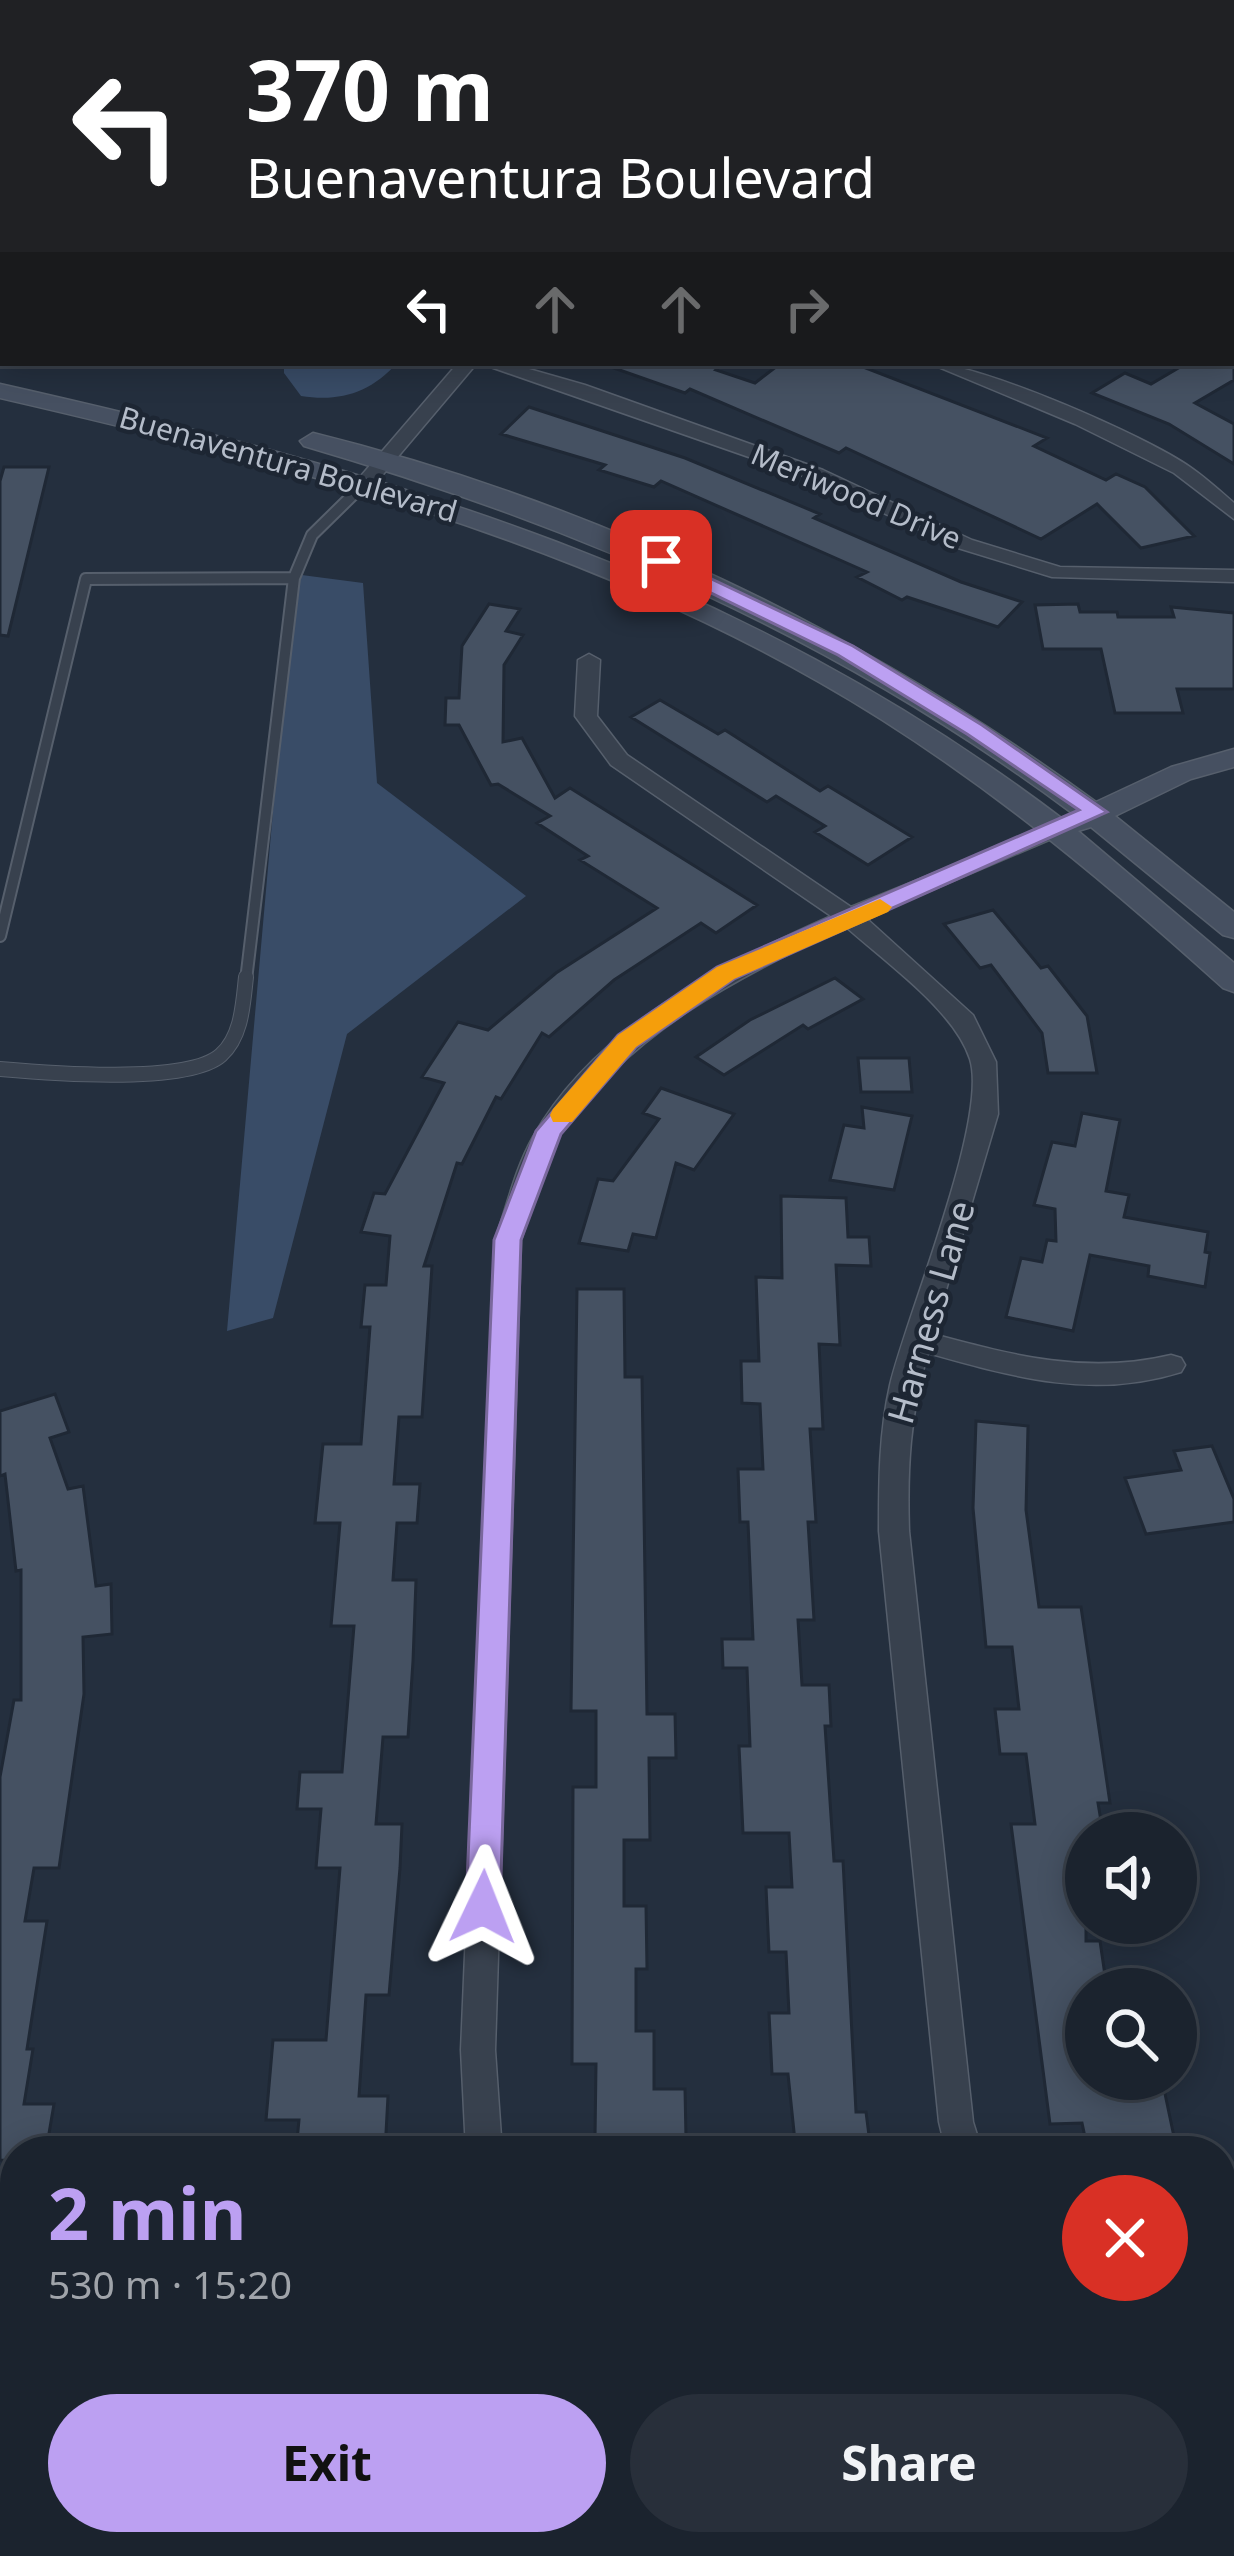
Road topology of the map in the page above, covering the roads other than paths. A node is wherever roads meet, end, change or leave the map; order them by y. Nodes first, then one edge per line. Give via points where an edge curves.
1 (466, 366) edge
2 (498, 366) edge
3 (946, 366) edge
4 (0, 369) edge
5 (0, 391) edge
6 (376, 470) junction
7 (1234, 513) edge
8 (1234, 576) edge
9 (294, 578) junction
10 (589, 660) dead end
11 (1234, 758) edge
12 (1096, 812) junction
13 (1059, 831) junction
14 (852, 919) junction
15 (1234, 928) edge
16 (0, 936) edge
17 (1234, 981) edge
18 (0, 1070) edge
19 (919, 1340) junction
20 (1171, 1365) dead end
21 (483, 2136) edge
22 (960, 2136) edge

1 - 6 street
2 - 8 street, Meriwood Drive via 816,474 965,544 1059,573
3 - 7 street via 1161,460
4 - 6 main road, Buenaventura Boulevard via 217,416
5 - 6 main road, Buenaventura Boulevard
6 - 9 lane via 312,535
6 - 12 main road, Buenaventura Boulevard via 557,518 746,600 901,684
6 - 13 main road, Buenaventura Boulevard via 733,626 935,741
9 - 16 lane via 86,579
9 - 18 lane via 242,1015 230,1043 194,1069
10 - 14 street, Harness Lane via 586,716 619,760
11 - 12 main road via 1181,772
12 - 13 main road
12 - 15 main road, Buenaventura Boulevard
13 - 14 street
13 - 17 main road, Buenaventura Boulevard
14 - 19 street, Harness Lane via 964,1021 984,1062 985,1114
14 - 21 street via 725,973 627,1041 549,1131 508,1240 478,2050
19 - 20 street via 1080,1380 1132,1378
19 - 22 street, Harness Lane via 896,1427 894,1531

